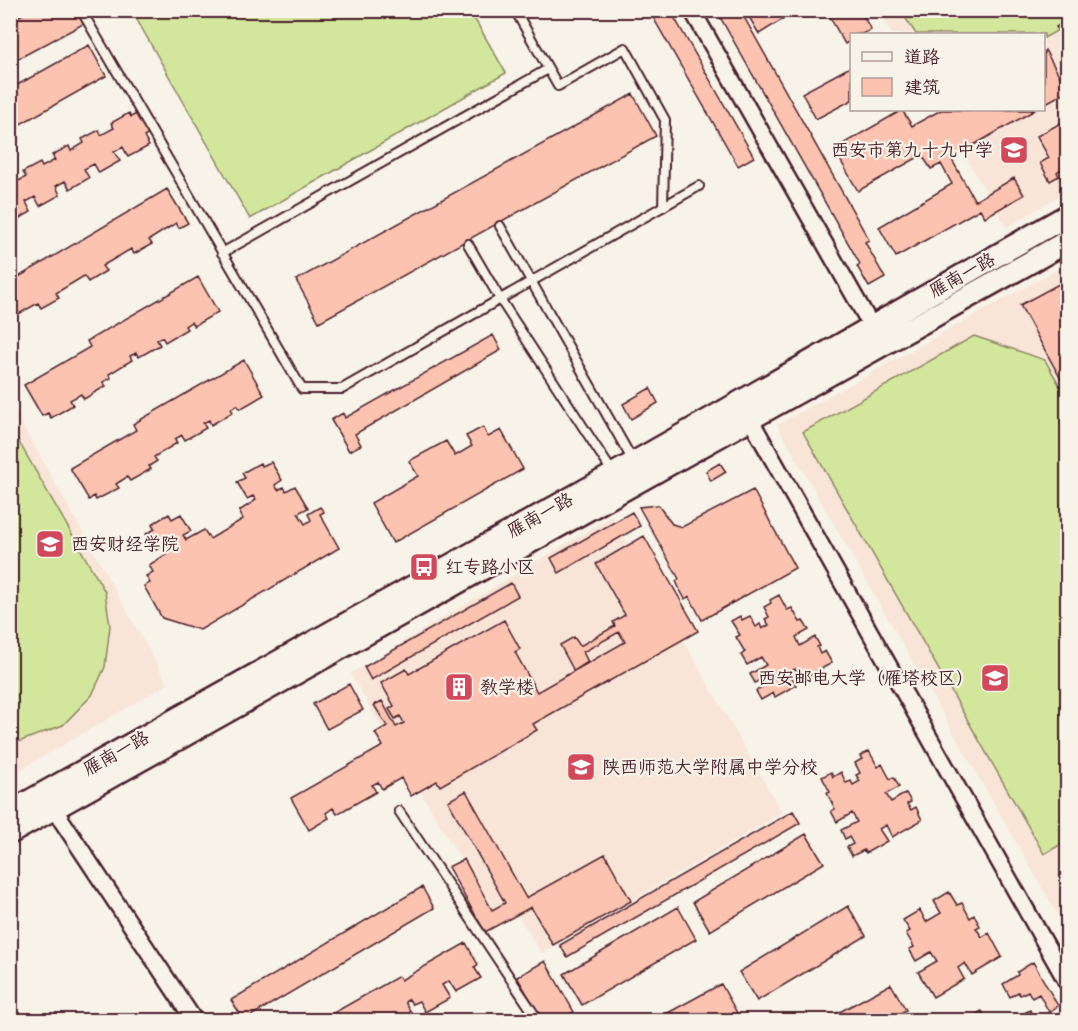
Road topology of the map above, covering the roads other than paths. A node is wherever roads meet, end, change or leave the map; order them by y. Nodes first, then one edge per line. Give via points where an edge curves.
1 (81, 10) edge
2 (514, 10) edge
3 (692, 10) edge
4 (548, 69) junction
5 (699, 186) dead end
6 (663, 207) junction
7 (1068, 215) edge
8 (500, 226) dead end
9 (1068, 241) edge
10 (468, 244) dead end
11 (222, 253) junction
12 (532, 280) junction
13 (500, 299) junction
14 (872, 326) junction
15 (882, 345) junction
16 (750, 419) junction
17 (639, 470) junction
18 (619, 481) junction
19 (54, 809) junction
20 (399, 811) dead end
21 (10, 812) edge
22 (10, 833) edge
23 (1068, 984) edge
24 (194, 1020) edge
25 (538, 1020) edge

1 - 11 lane
2 - 4 lane
3 - 14 street
4 - 6 lane via 558,86 625,48 665,120
4 - 11 lane
5 - 6 lane
6 - 12 lane
7 - 14 main road, 雁南一路
8 - 12 lane
9 - 15 main road, 雁南一路
10 - 13 lane
11 - 13 lane via 302,389 342,389
12 - 13 lane
12 - 17 lane
13 - 18 lane
14 - 15 street
14 - 17 main road, 雁南一路
15 - 16 main road, 雁南一路
16 - 17 main road, 雁南一路
16 - 23 street
17 - 18 main road, 雁南一路
18 - 19 main road, 雁南一路
18 - 21 main road, 雁南一路
19 - 22 main road, 雁南一路
19 - 24 street
20 - 25 lane

